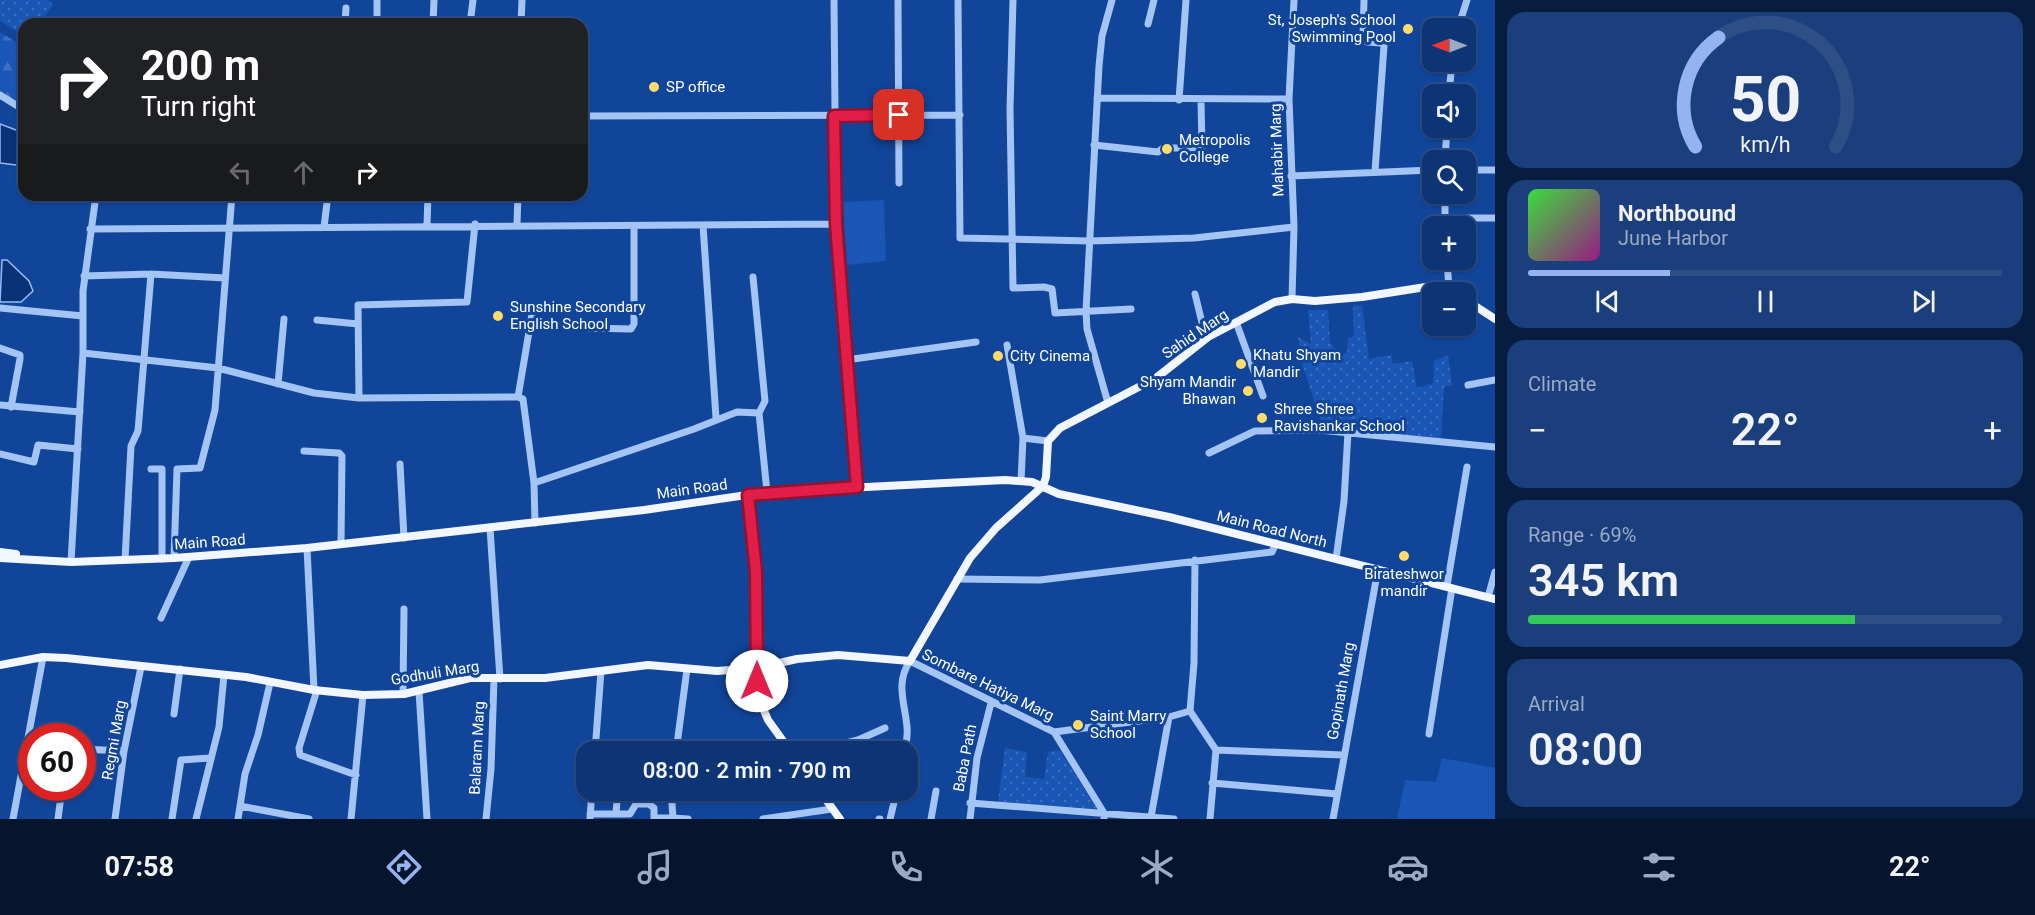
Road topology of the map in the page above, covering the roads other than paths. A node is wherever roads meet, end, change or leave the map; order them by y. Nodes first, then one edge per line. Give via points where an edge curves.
1 (377, 0) edge
2 (434, 0) edge
3 (473, 0) edge
4 (522, 0) edge
5 (834, 0) edge
6 (898, 0) edge
7 (958, 0) edge
8 (1013, 0) edge
9 (1112, 0) edge
10 (1154, 0) edge
11 (1186, 0) edge
12 (1294, 0) edge
13 (1364, 0) edge
14 (1467, 0) edge
15 (346, 8) dead end
16 (345, 18) edge
17 (377, 18) edge
18 (433, 18) edge
19 (471, 18) edge
20 (521, 18) edge
21 (1461, 18) edge
22 (1148, 24) dead end
23 (0, 95) edge
24 (1097, 98) junction
25 (1289, 99) junction
26 (1179, 100) junction
27 (1201, 100) junction
28 (18, 106) edge
29 (899, 115) junction
30 (960, 115) junction
31 (588, 116) edge
32 (834, 116) junction
33 (1094, 145) junction
34 (1476, 170) edge
35 (1495, 170) edge
36 (1376, 171) junction
37 (1422, 171) edge
38 (1291, 176) junction
39 (899, 183) dead end
40 (95, 201) edge
41 (232, 201) edge
42 (327, 201) edge
43 (428, 201) edge
44 (518, 201) edge
45 (1495, 218) edge
46 (1476, 220) edge
47 (475, 224) junction
48 (517, 224) junction
49 (836, 224) junction
50 (427, 225) junction
51 (702, 225) junction
52 (231, 226) junction
53 (634, 226) junction
54 (324, 227) junction
55 (1294, 227) junction
56 (90, 228) junction
57 (1013, 239) junction
58 (1089, 241) junction
59 (151, 274) junction
60 (84, 276) junction
61 (225, 278) junction
62 (753, 278) dead end
63 (1422, 288) edge
64 (1195, 294) dead end
65 (1292, 298) junction
66 (1476, 307) edge
67 (0, 308) edge
68 (533, 308) dead end
69 (1131, 309) dead end
70 (1086, 310) junction
71 (83, 316) junction
72 (284, 319) dead end
73 (1495, 319) edge
74 (317, 320) dead end
75 (1236, 322) junction
76 (358, 324) junction
77 (587, 328) dead end
78 (1206, 339) junction
79 (976, 342) dead end
80 (1007, 345) dead end
81 (0, 348) edge
82 (83, 353) junction
83 (144, 359) junction
84 (846, 360) junction
85 (218, 368) junction
86 (1495, 380) edge
87 (278, 384) junction
88 (1468, 385) dead end
89 (1263, 396) dead end
90 (518, 397) junction
91 (359, 398) junction
92 (1108, 404) junction
93 (0, 405) edge
94 (11, 407) junction
95 (80, 412) junction
96 (759, 413) junction
97 (716, 418) junction
98 (1348, 432) junction
99 (1023, 438) junction
100 (1048, 441) junction
101 (1495, 447) edge
102 (78, 449) junction
103 (304, 451) dead end
104 (1209, 453) dead end
105 (0, 454) edge
106 (400, 464) dead end
107 (1467, 467) dead end
108 (151, 469) dead end
109 (1021, 481) junction
110 (534, 483) junction
111 (1043, 486) junction
112 (857, 487) junction
113 (767, 492) junction
114 (748, 495) junction
115 (535, 522) junction
116 (490, 528) junction
117 (404, 536) junction
118 (341, 542) junction
119 (1276, 543) junction
120 (307, 548) junction
121 (0, 552) edge
122 (162, 557) junction
123 (174, 557) junction
124 (189, 557) junction
125 (0, 558) edge
126 (125, 558) junction
127 (71, 560) junction
128 (1195, 560) junction
129 (1336, 560) junction
130 (1378, 569) junction
131 (1495, 572) edge
132 (957, 579) junction
133 (1449, 587) junction
134 (1492, 598) edge
135 (404, 609) dead end
136 (161, 618) dead end
137 (43, 657) junction
138 (910, 661) junction
139 (0, 665) edge
140 (141, 667) junction
141 (756, 668) junction
142 (180, 669) junction
143 (687, 669) junction
144 (601, 671) junction
145 (224, 675) junction
146 (497, 679) junction
147 (270, 682) junction
148 (316, 690) junction
149 (419, 691) junction
150 (403, 694) junction
151 (363, 695) junction
152 (991, 703) junction
153 (1190, 711) junction
154 (174, 714) dead end
155 (1168, 717) junction
156 (885, 728) dead end
157 (1054, 732) junction
158 (1429, 734) dead end
159 (596, 741) edge
160 (677, 741) edge
161 (783, 741) edge
162 (854, 741) edge
163 (906, 741) edge
164 (96, 750) edge
165 (1216, 750) junction
166 (124, 752) junction
167 (1343, 755) junction
168 (210, 758) junction
169 (356, 775) junction
170 (1212, 783) junction
171 (936, 791) dead end
172 (1337, 794) junction
173 (60, 801) edge
174 (591, 801) edge
175 (617, 801) edge
176 (672, 801) edge
177 (827, 801) edge
178 (895, 801) edge
179 (970, 803) junction
180 (240, 806) junction
181 (832, 809) junction
182 (616, 813) junction
183 (1104, 816) edge
184 (590, 817) edge
185 (1151, 817) junction
186 (673, 818) edge
187 (12, 819) edge
188 (58, 819) edge
189 (115, 819) edge
190 (172, 819) edge
191 (196, 819) edge
192 (238, 819) edge
193 (309, 819) edge
194 (351, 819) edge
195 (427, 819) edge
196 (486, 819) edge
197 (688, 819) edge
198 (764, 819) edge
199 (840, 819) edge
200 (891, 819) edge
201 (931, 819) edge
202 (970, 819) edge
203 (1174, 819) edge
204 (1210, 819) edge
205 (1334, 819) edge

1 - 17 street
2 - 18 street
3 - 19 street
4 - 20 street
5 - 32 street
6 - 29 street
7 - 30 street
8 - 57 street
9 - 24 street via 1102,36
10 - 22 street
11 - 26 street
12 - 25 street, Mahabir Marg
13 - 36 street via 1363,39 1384,46
14 - 21 street
15 - 16 street
23 - 28 street
24 - 26 street
24 - 33 street
25 - 27 street
25 - 38 street, Mahabir Marg
26 - 27 street
27 - 33 street via 1202,148 1163,148 1158,152
29 - 30 street
29 - 32 street
29 - 39 street
30 - 57 street via 960,238
31 - 32 street
32 - 49 street
33 - 58 street
34 - 35 street
36 - 37 street
36 - 38 street
38 - 55 street, Mahabir Marg
40 - 56 street
41 - 52 street
42 - 54 street
43 - 50 street
44 - 48 street
45 - 46 street
47 - 48 street
47 - 50 street
47 - 76 street via 467,302 358,305
48 - 53 street
49 - 51 street
49 - 84 street
50 - 54 street
51 - 53 street
51 - 97 street
52 - 54 street
52 - 56 street
52 - 61 street
53 - 77 street via 634,324 631,329
55 - 58 street via 1194,238
55 - 65 street, Mahabir Marg
56 - 60 street
57 - 58 street
57 - 70 street via 1013,288 1052,289 1055,313
58 - 70 street
59 - 60 street
59 - 61 street
59 - 83 street
60 - 71 street
61 - 85 street
62 - 96 street via 765,401
63 - 65 main road, Sahid Marg via 1315,301
64 - 78 street
65 - 75 main road, Sahid Marg via 1275,302
66 - 73 main road
67 - 71 street
68 - 90 street
69 - 70 street
70 - 92 street via 1087,329
71 - 82 street
72 - 87 street
74 - 76 street
75 - 78 main road, Sahid Marg
75 - 89 street
76 - 91 street
78 - 92 main road, Sahid Marg via 1156,378
79 - 84 street
80 - 99 street
81 - 94 street via 21,359
82 - 83 street
82 - 95 street
83 - 85 street
83 - 126 street via 138,431 130,446
84 - 112 street
85 - 87 street
85 - 123 street via 215,410 201,466 198,470 177,469
86 - 88 street
87 - 91 street
90 - 91 street
90 - 110 street via 523,399
92 - 100 main road, Sahid Marg via 1060,428
93 - 94 street
94 - 95 street
95 - 102 street
96 - 97 street via 737,412
96 - 113 street
97 - 110 street
98 - 101 street
98 - 104 street via 1255,430
98 - 129 street
99 - 100 street
99 - 109 street
100 - 111 main road
102 - 105 street via 38,445 34,462
102 - 127 street
103 - 118 street via 342,456
106 - 117 street
107 - 133 street
108 - 122 street via 162,469
109 - 111 main road, Main Road North
109 - 112 main road, Main Road North
110 - 115 street
111 - 119 main road, Main Road North via 1070,497
111 - 132 main road via 996,528
112 - 113 main road, Main Road
113 - 114 main road, Main Road
114 - 115 main road, Main Road
114 - 141 main road via 756,572
115 - 116 main road, Main Road
115 - 117 main road, Main Road
116 - 117 main road, Main Road
116 - 146 street, Balaram Marg
117 - 118 main road, Main Road
118 - 120 main road, Main Road
118 - 123 main road, Main Road
119 - 128 street via 1272,552
119 - 129 main road, Main Road North
120 - 124 main road, Main Road
120 - 148 street
121 - 127 main road, Main Road
122 - 123 main road, Main Road
122 - 126 main road, Main Road
123 - 124 main road, Main Road
124 - 136 street
125 - 127 main road, Main Road
126 - 127 main road, Main Road
128 - 132 street via 1040,580
128 - 153 street
129 - 130 main road, Main Road North
130 - 133 main road, Main Road North
130 - 167 street, Gopinath Marg
131 - 134 street
132 - 138 main road
133 - 134 main road, Main Road North
133 - 158 street
135 - 150 street
137 - 139 main road, Godhuli Marg
137 - 140 main road, Godhuli Marg
137 - 187 street
138 - 141 main road, Godhuli Marg via 823,655
138 - 152 street, Sombare Hatiya Marg
138 - 163 street via 901,694
140 - 142 main road, Godhuli Marg
140 - 166 street, Regmi Marg
141 - 143 main road, Godhuli Marg
141 - 161 main road via 757,694 768,720
142 - 145 main road, Godhuli Marg
142 - 154 street
143 - 144 main road, Godhuli Marg via 648,665
143 - 160 street
144 - 146 main road, Godhuli Marg
144 - 159 street
145 - 147 main road, Godhuli Marg
145 - 168 street via 219,727
146 - 149 main road, Godhuli Marg via 470,678
146 - 196 street, Balaram Marg
147 - 148 main road, Godhuli Marg
147 - 180 street via 244,774
148 - 151 main road, Godhuli Marg
148 - 169 street via 300,755
149 - 150 main road, Godhuli Marg
149 - 195 street
150 - 151 main road, Godhuli Marg
151 - 169 street
152 - 157 street, Sombare Hatiya Marg
152 - 179 street, Baba Path
153 - 155 street, Sombare Hatiya Marg
153 - 165 street
155 - 157 street, Sombare Hatiya Marg
155 - 185 street
156 - 162 street
157 - 183 street
164 - 166 street
165 - 167 street
165 - 170 street
166 - 189 street, Regmi Marg
167 - 172 street, Gopinath Marg
168 - 190 street via 181,760
168 - 191 street
169 - 194 street
170 - 172 street
170 - 204 street
171 - 201 street
172 - 205 street, Gopinath Marg
173 - 188 street
174 - 184 street
175 - 182 street
176 - 186 street
177 - 181 main road
178 - 200 street
179 - 183 street
179 - 202 street, Baba Path
180 - 192 street
180 - 193 street
181 - 198 street
181 - 199 main road
182 - 184 street
182 - 186 street via 630,814 636,804 649,804 654,808 654,818
183 - 185 street
185 - 203 street
186 - 197 street

